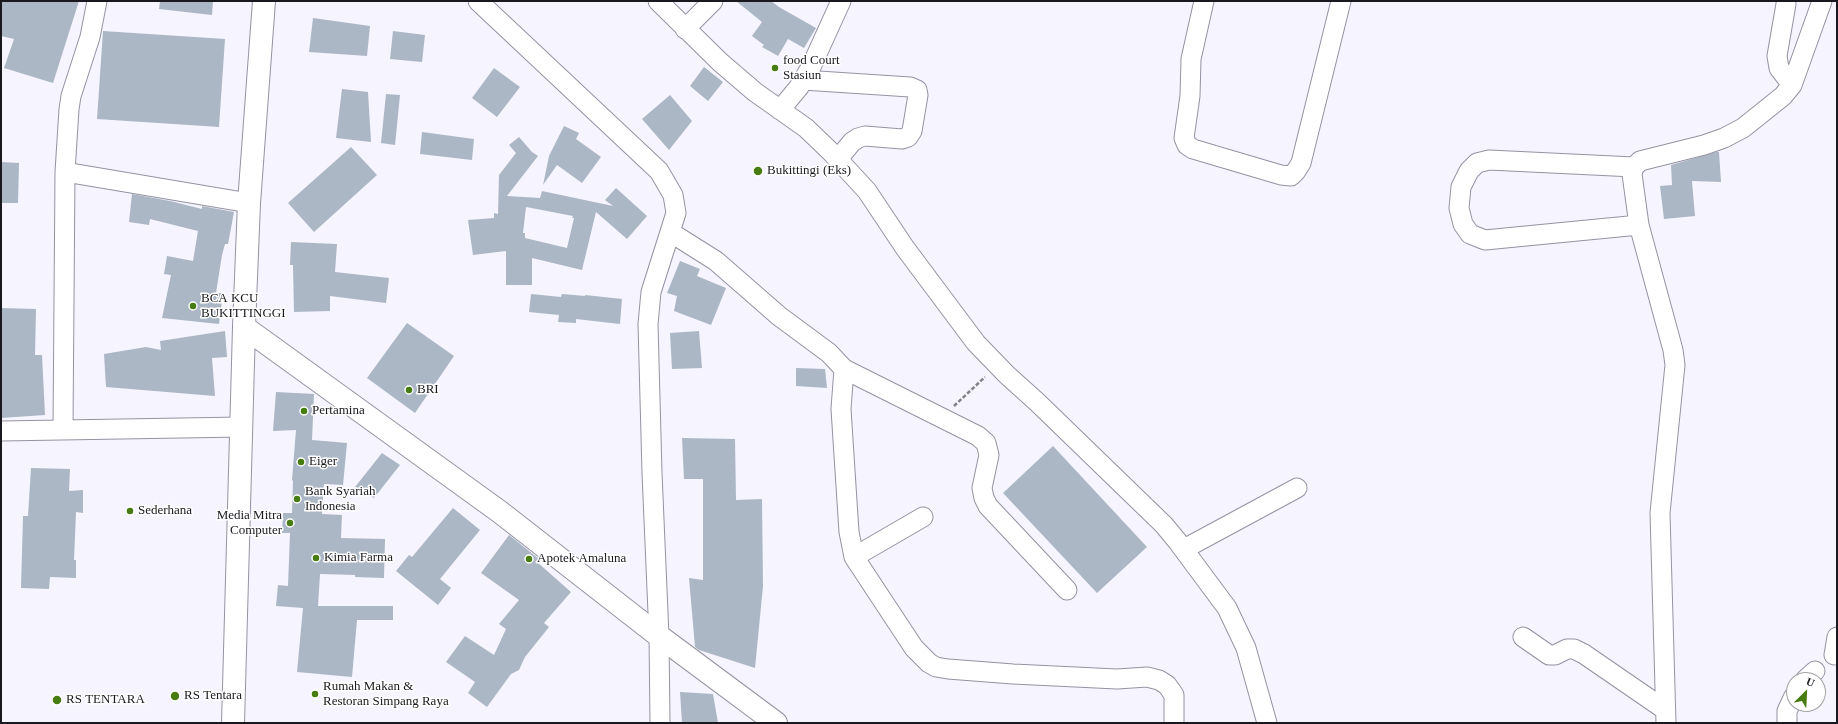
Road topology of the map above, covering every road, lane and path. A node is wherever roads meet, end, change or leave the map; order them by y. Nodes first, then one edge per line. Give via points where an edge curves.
1 (97, 1) edge
2 (264, 1) edge
3 (478, 1) edge
4 (658, 1) edge
5 (713, 1) edge
6 (842, 1) edge
7 (1204, 1) edge
8 (1340, 1) edge
9 (1822, 1) edge
10 (1786, 4) dead end
11 (685, 29) junction
12 (803, 80) junction
13 (1792, 85) junction
14 (780, 110) junction
15 (838, 158) junction
16 (1634, 167) junction
17 (65, 172) junction
18 (249, 203) junction
19 (1639, 225) junction
20 (670, 232) junction
21 (244, 327) junction
22 (997, 365) junction
23 (844, 368) junction
24 (942, 418) junction
25 (242, 427) junction
26 (63, 429) junction
27 (1, 431) edge
28 (1297, 488) dead end
29 (923, 517) dead end
30 (1184, 549) junction
31 (854, 557) junction
32 (1067, 590) dead end
33 (660, 636) junction
34 (1523, 637) dead end
35 (1787, 712) edge
36 (1665, 716) edge
37 (233, 723) edge
38 (660, 723) edge
39 (776, 723) edge
40 (1174, 723) edge
41 (1267, 723) edge
42 (1787, 723) edge

1 - 17 street via 90,38 71,96
2 - 18 main road
3 - 20 street via 659,171 673,195 676,213
4 - 11 street
5 - 11 street
6 - 12 street
7 - 8 street via 1191,59 1190,96 1184,138 1187,145 1291,176 1301,163
9 - 13 street
10 - 13 street via 1777,56 1779,68
11 - 14 street via 755,92
12 - 14 street
12 - 15 street via 917,90 915,117 908,137 858,138
13 - 16 street via 1783,96 1743,128 1724,138 1640,161
14 - 15 street via 806,128
15 - 22 street via 867,191 930,283 976,343
16 - 19 street via 1632,174
16 - 19 street via 1489,160 1477,163 1469,171 1461,187 1459,208 1463,224 1470,234 1485,240
17 - 18 street
17 - 26 street
18 - 21 main road
19 - 36 street via 1675,365 1660,513
20 - 23 street via 716,261
20 - 33 street via 651,292 648,324
21 - 25 main road
21 - 33 main road via 500,512
22 - 24 path
22 - 30 street via 1164,526
23 - 24 street
23 - 31 street via 841,409 849,532
24 - 32 street via 978,436 986,443 988,455 982,488 988,506
25 - 26 street
25 - 37 main road
26 - 27 street
28 - 30 street
29 - 31 street
30 - 41 street via 1227,608 1246,648
31 - 40 street via 914,648 933,665 948,669 1013,674 1116,679 1147,677 1167,685 1174,695
33 - 38 street
33 - 39 main road
34 - 36 street via 1549,655 1574,649
35 - 42 street

